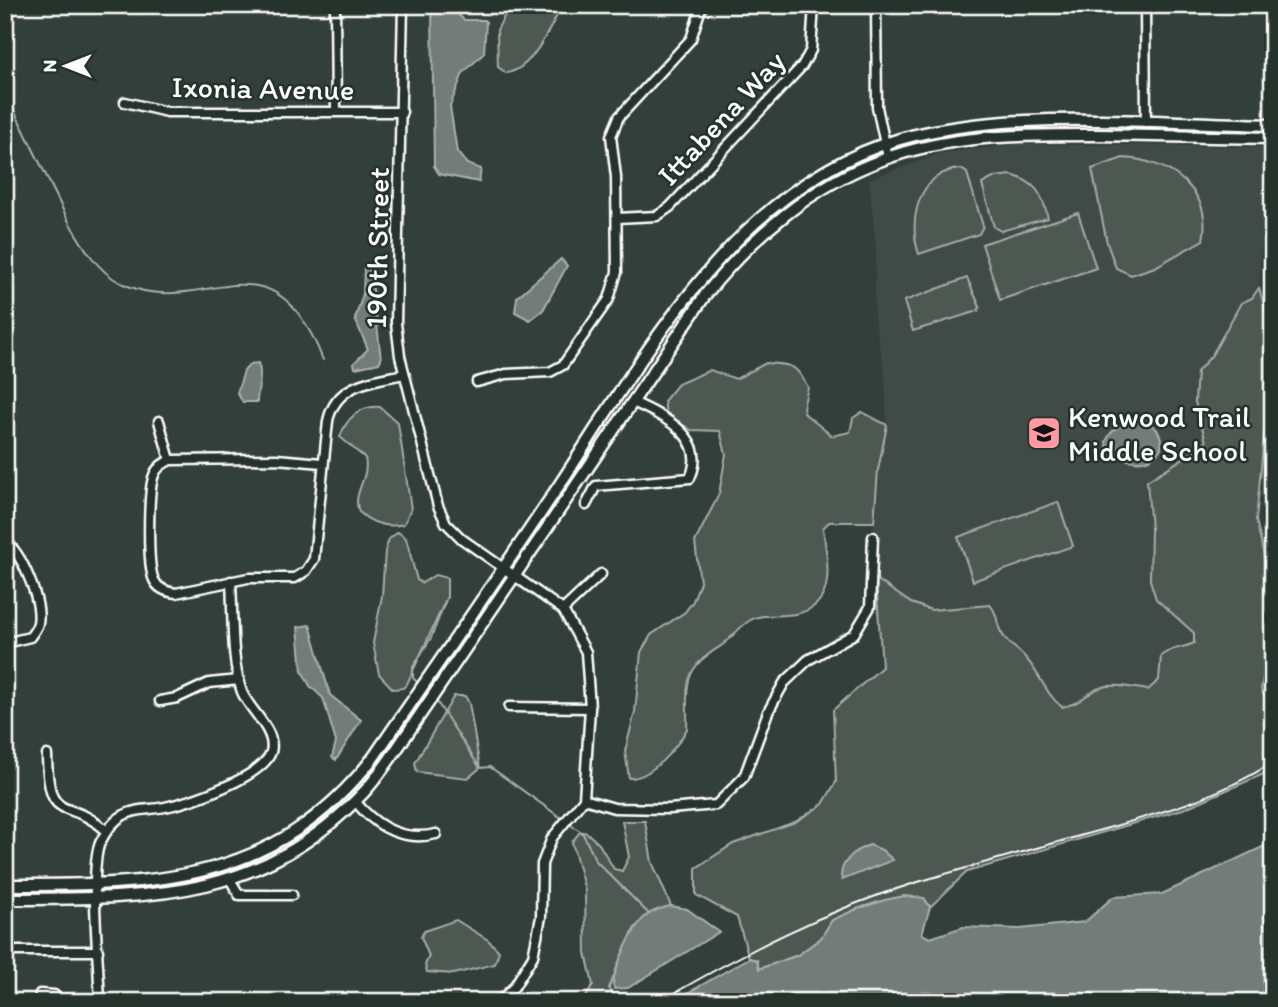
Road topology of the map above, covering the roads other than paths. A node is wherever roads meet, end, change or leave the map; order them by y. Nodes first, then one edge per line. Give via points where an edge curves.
1 (335, 5) edge
2 (403, 5) edge
3 (702, 5) edge
4 (814, 5) edge
5 (876, 5) edge
6 (1145, 5) edge
7 (125, 102) dead end
8 (337, 111) junction
9 (402, 112) junction
10 (1146, 122) junction
11 (1273, 125) edge
12 (1273, 138) edge
13 (884, 145) junction
14 (888, 158) junction
15 (617, 218) junction
16 (404, 374) junction
17 (477, 382) dead end
18 (633, 402) junction
19 (159, 421) dead end
20 (170, 460) junction
21 (322, 463) junction
22 (586, 505) dead end
23 (873, 537) dead end
24 (5, 541) edge
25 (504, 568) junction
26 (601, 574) dead end
27 (515, 575) junction
28 (231, 581) junction
29 (563, 610) junction
30 (5, 643) edge
31 (239, 680) junction
32 (160, 701) dead end
33 (509, 707) dead end
34 (590, 708) junction
35 (47, 755) dead end
36 (584, 799) junction
37 (355, 801) junction
38 (107, 831) junction
39 (436, 834) dead end
40 (230, 879) junction
41 (5, 885) edge
42 (96, 891) junction
43 (292, 895) dead end
44 (5, 899) edge
45 (13, 951) dead end
46 (98, 951) junction
47 (38, 1002) edge
48 (54, 1002) edge
49 (100, 1002) edge
50 (499, 1002) edge

1 - 8 street
2 - 9 street, 190th Street
3 - 15 street via 691,39 619,117 611,136
4 - 15 street, Ittabena Way via 811,50 802,66 670,207 657,216
5 - 13 street via 877,102
6 - 10 street
7 - 8 street, Ixonia Avenue via 167,112
8 - 9 street, Ixonia Avenue
9 - 16 street, 190th Street via 395,295
10 - 11 main road
10 - 13 main road via 1007,122 922,133
12 - 14 main road via 1002,136 947,143
13 - 14 street
13 - 25 main road via 800,186 720,256 671,320
14 - 18 main road via 807,199 752,243 706,294
15 - 17 street via 614,286 568,360 550,372 506,374
16 - 21 street via 359,384 341,394 329,414
16 - 25 street, 190th Street via 443,517 461,539
18 - 22 street via 666,418 686,435 694,468 690,478 596,486
18 - 27 main road
19 - 20 street
20 - 21 street
20 - 28 street via 158,468 152,484 151,567 155,582 176,593
21 - 28 street via 311,566 295,578
23 - 36 street via 870,607 854,634 808,660 784,683 744,778 716,805 614,808
24 - 30 street via 23,561 39,610 38,625 30,637
25 - 27 street, 190th Street
25 - 42 main road via 373,758 329,805 285,837 234,863
26 - 29 street
27 - 29 street, 190th Street
27 - 37 main road via 405,737
28 - 31 street
29 - 34 street via 586,652
31 - 32 street via 209,683
31 - 38 street via 271,738 267,762 208,794 131,812
33 - 34 street
34 - 36 street
35 - 38 street via 48,789 54,803 90,818
36 - 50 street via 552,838 542,864 541,917 533,956
37 - 39 street via 392,832 421,837
37 - 40 main road via 294,849
38 - 42 street via 98,850
40 - 42 main road via 156,896
40 - 43 street via 239,895
41 - 42 main road
42 - 44 main road
42 - 46 street
45 - 46 street
46 - 49 street
47 - 48 street via 46,992 54,995

